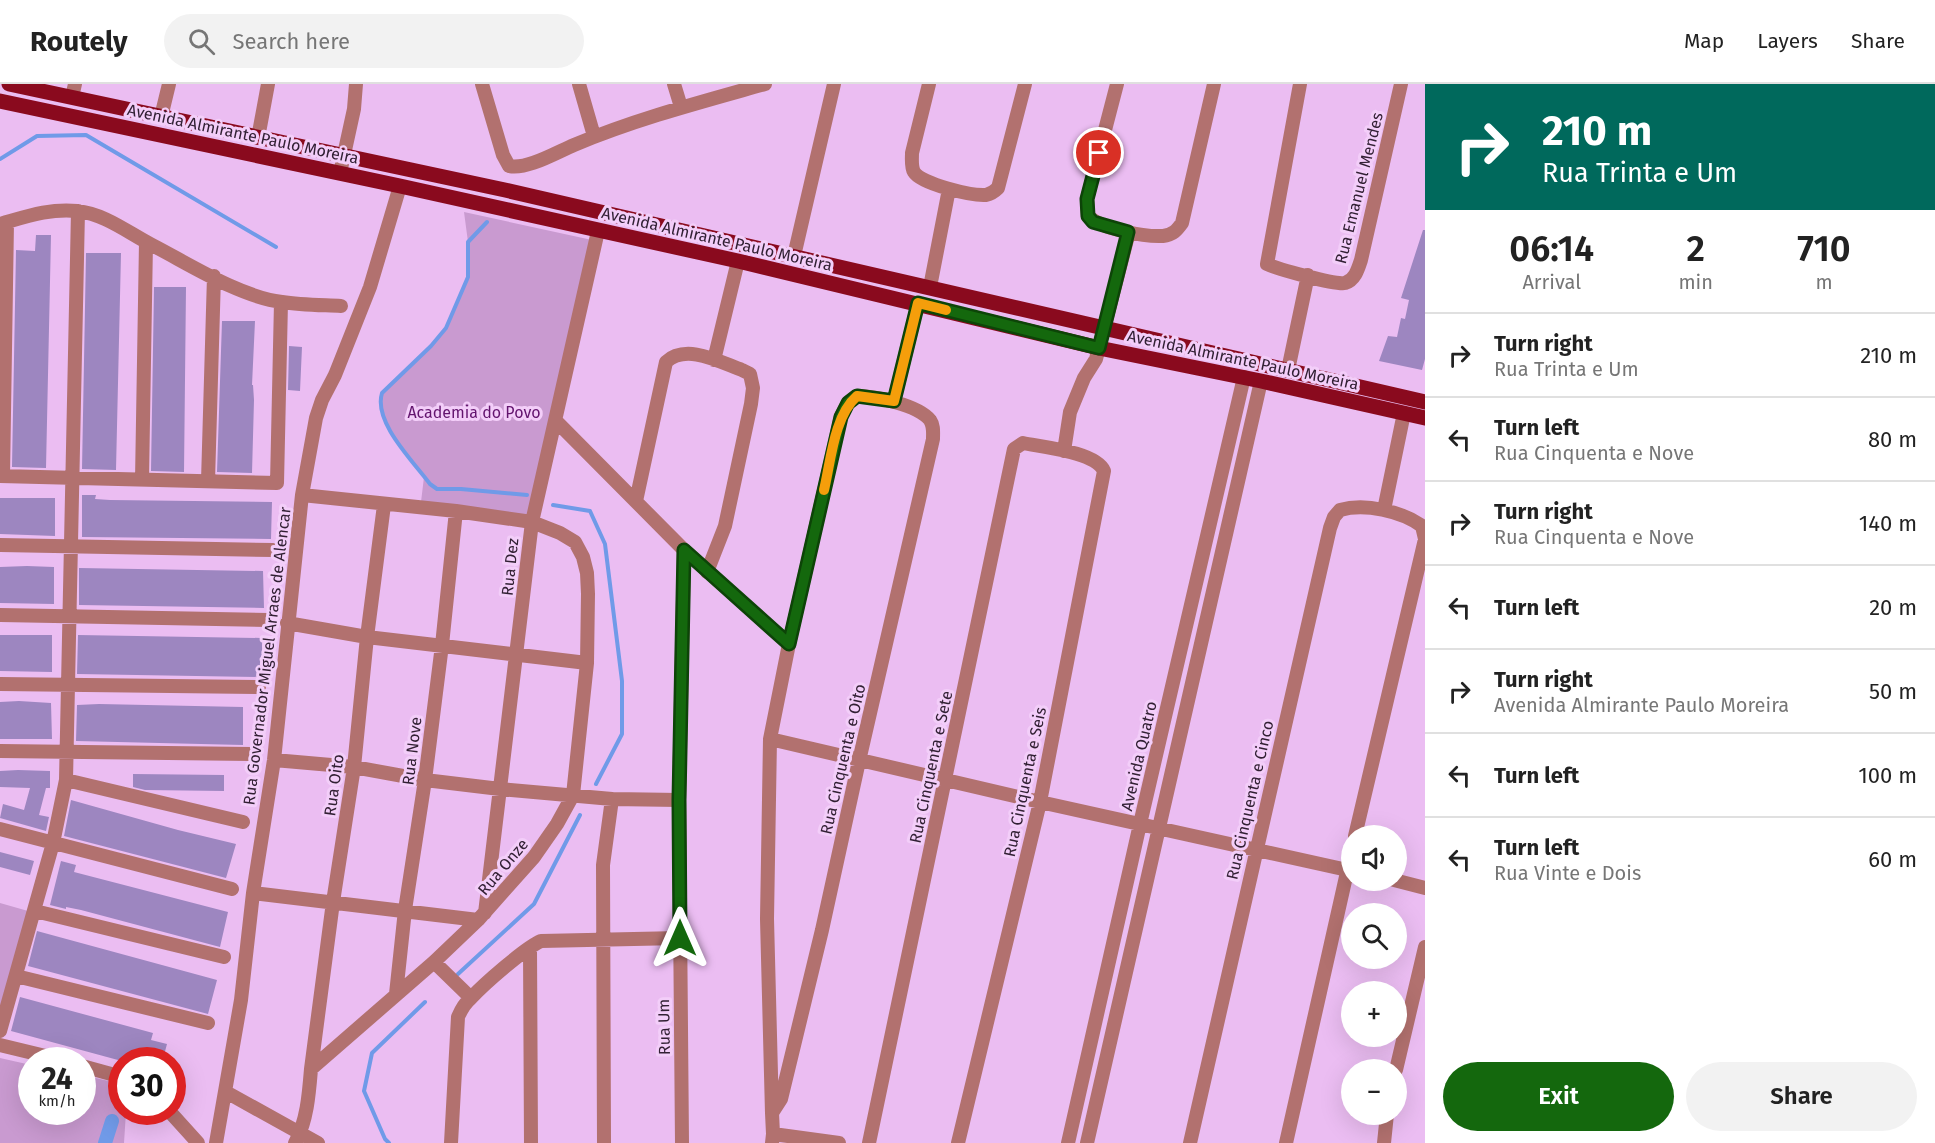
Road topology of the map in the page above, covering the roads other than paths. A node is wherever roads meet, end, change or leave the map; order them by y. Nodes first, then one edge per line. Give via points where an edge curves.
1 (9, 84) edge
2 (169, 84) edge
3 (268, 84) edge
4 (356, 84) edge
5 (482, 84) edge
6 (579, 84) edge
7 (674, 84) edge
8 (765, 84) edge
9 (834, 84) edge
10 (928, 84) edge
11 (1025, 84) edge
12 (1117, 84) edge
13 (1214, 84) edge
14 (1300, 84) edge
15 (1401, 84) edge
16 (74, 91) edge
17 (0, 101) edge
18 (681, 108) junction
19 (161, 117) junction
20 (594, 136) junction
21 (258, 138) junction
22 (344, 156) junction
23 (509, 166) junction
24 (340, 173) junction
25 (400, 186) junction
26 (949, 189) junction
27 (505, 190) junction
28 (78, 211) junction
29 (3, 223) edge
30 (598, 231) junction
31 (1128, 232) junction
32 (146, 242) junction
33 (794, 256) junction
34 (738, 261) junction
35 (1308, 275) junction
36 (214, 276) junction
37 (930, 287) junction
38 (281, 302) junction
39 (918, 303) junction
40 (341, 306) dead end
41 (1104, 328) junction
42 (1099, 348) junction
43 (714, 360) junction
44 (1288, 370) junction
45 (1244, 377) junction
46 (1261, 381) junction
47 (894, 401) junction
48 (1425, 402) edge
49 (1404, 413) junction
50 (1425, 418) edge
51 (555, 420) junction
52 (1064, 451) junction
53 (1, 476) edge
54 (72, 478) junction
55 (142, 480) junction
56 (208, 481) junction
57 (302, 495) junction
58 (636, 501) junction
59 (384, 505) junction
60 (1384, 510) junction
61 (456, 511) junction
62 (531, 522) junction
63 (0, 545) edge
64 (71, 547) junction
65 (273, 550) dead end
66 (684, 550) junction
67 (707, 572) junction
68 (0, 615) edge
69 (69, 616) junction
70 (268, 620) dead end
71 (287, 623) junction
72 (367, 637) junction
73 (789, 644) junction
74 (442, 645) junction
75 (517, 654) junction
76 (587, 663) junction
77 (0, 684) edge
78 (68, 685) junction
79 (259, 687) dead end
80 (771, 740) junction
81 (0, 751) edge
82 (67, 752) junction
83 (251, 754) dead end
84 (274, 760) junction
85 (859, 761) junction
86 (354, 767) junction
87 (66, 780) junction
88 (425, 780) junction
89 (946, 780) junction
90 (500, 789) junction
91 (573, 795) junction
92 (612, 799) junction
93 (679, 800) junction
94 (1040, 802) junction
95 (243, 822) dead end
96 (1140, 824) junction
97 (1358, 825) edge
98 (1158, 828) junction
99 (0, 829) edge
100 (53, 843) junction
101 (1256, 849) junction
102 (1341, 868) edge
103 (1407, 883) edge
104 (1425, 888) edge
105 (232, 889) dead end
106 (1344, 891) edge
107 (253, 893) junction
108 (333, 902) junction
109 (405, 910) junction
110 (35, 912) junction
111 (481, 917) junction
112 (680, 938) junction
113 (602, 939) junction
114 (1425, 947) edge
115 (530, 948) junction
116 (224, 957) dead end
117 (434, 962) junction
118 (16, 976) junction
119 (396, 994) junction
120 (466, 1003) junction
121 (208, 1023) dead end
122 (0, 1031) edge
123 (0, 1045) edge
124 (18, 1049) edge
125 (1399, 1059) edge
126 (311, 1069) junction
127 (226, 1092) junction
128 (772, 1113) junction
129 (182, 1125) edge
130 (1386, 1125) edge
131 (298, 1138) edge
132 (773, 1139) edge
133 (198, 1143) edge
134 (216, 1143) edge
135 (318, 1143) edge
136 (452, 1143) edge
137 (531, 1143) edge
138 (604, 1143) edge
139 (682, 1143) edge
140 (839, 1143) edge
141 (869, 1143) edge
142 (958, 1143) edge
143 (1068, 1143) edge
144 (1087, 1143) edge
145 (1190, 1143) edge
146 (1286, 1143) edge
147 (1384, 1143) edge

1 - 16 main road, Avenida Almirante Paulo Moreira
2 - 19 street
3 - 21 street
4 - 22 street
5 - 23 street
6 - 20 street
7 - 18 street
8 - 18 street
9 - 33 street
10 - 26 street via 911,163 922,179
11 - 26 street via 998,188 985,195
12 - 31 street via 1086,207 1093,222
13 - 31 street via 1182,223 1176,232 1164,236
14 - 35 street, Rua Emanuel Mendes via 1267,264
15 - 35 street, Rua Emanuel Mendes via 1358,271 1346,283
16 - 19 main road, Avenida Almirante Paulo Moreira
17 - 24 main road, Avenida Almirante Paulo Moreira
18 - 20 street
19 - 21 main road, Avenida Almirante Paulo Moreira
20 - 23 street via 529,164
21 - 22 main road, Avenida Almirante Paulo Moreira
22 - 24 street
22 - 27 main road, Avenida Almirante Paulo Moreira
23 - 27 street
24 - 25 main road, Avenida Almirante Paulo Moreira
25 - 30 main road, Avenida Almirante Paulo Moreira
25 - 57 street, Rua Governador Miguel Arraes de Alencar via 370,287 316,418
26 - 37 street
27 - 33 main road, Avenida Almirante Paulo Moreira
28 - 29 street via 39,213
28 - 32 street via 96,215
28 - 54 street
29 - 53 street
30 - 34 main road, Avenida Almirante Paulo Moreira
30 - 51 street, Rua Dez
31 - 41 street
32 - 36 street
32 - 55 street
33 - 37 main road, Avenida Almirante Paulo Moreira
34 - 39 main road, Avenida Almirante Paulo Moreira
34 - 43 street
35 - 44 street
36 - 38 street via 257,296
36 - 56 street
37 - 41 main road, Avenida Almirante Paulo Moreira
38 - 40 street
38 - 56 street via 278,481
39 - 42 main road, Avenida Almirante Paulo Moreira
39 - 47 street
41 - 42 street
41 - 44 main road, Avenida Almirante Paulo Moreira
42 - 45 main road, Avenida Almirante Paulo Moreira
42 - 52 street via 1070,412
43 - 58 street via 679,353 666,362
43 - 67 street via 750,374 753,388 725,526
44 - 48 main road, Avenida Almirante Paulo Moreira
45 - 46 main road, Avenida Almirante Paulo Moreira
45 - 96 street, Avenida Quatro
46 - 49 main road, Avenida Almirante Paulo Moreira
46 - 98 street
47 - 73 street via 857,396 841,417
47 - 85 street, Rua Cinquenta e Oito via 929,419 933,439
49 - 50 main road, Avenida Almirante Paulo Moreira
49 - 60 street
51 - 58 street
51 - 62 street, Rua Dez
52 - 89 street, Rua Cinquenta e Sete via 1023,443 1014,449
52 - 94 street, Rua Cinquenta e Seis via 1097,462 1104,471
53 - 54 street
54 - 55 street
54 - 64 street
55 - 56 street
57 - 59 street
57 - 71 street, Rua Governador Miguel Arraes de Alencar
58 - 66 street
59 - 61 street
59 - 72 street, Rua Oito
60 - 97 street, Rua Cinquenta e Cinco via 1422,526 1425,538
60 - 101 street, Rua Cinquenta e Cinco via 1347,508 1334,517
61 - 62 street
61 - 74 street, Rua Nove
62 - 75 street, Rua Dez
62 - 76 street, Rua Onze via 575,542 583,557 587,573
63 - 64 street
64 - 65 street
64 - 69 street
66 - 67 street
66 - 93 street, Rua Um
67 - 73 street
68 - 69 street
69 - 70 street
69 - 78 street
71 - 72 street
71 - 84 street, Rua Governador Miguel Arraes de Alencar
72 - 74 street
72 - 86 street, Rua Oito
73 - 80 street
74 - 75 street
74 - 88 street, Rua Nove
75 - 76 street
75 - 90 street, Rua Dez
76 - 91 street, Rua Onze
77 - 78 street
78 - 79 street
78 - 82 street
80 - 85 street
80 - 128 street via 767,919
81 - 82 street
82 - 83 street
82 - 87 street
84 - 86 street
84 - 107 street, Rua Governador Miguel Arraes de Alencar
85 - 89 street
85 - 128 street, Rua Cinquenta e Oito via 781,1099
86 - 88 street
86 - 108 street, Rua Oito
87 - 95 street
87 - 100 street
88 - 90 street
88 - 109 street, Rua Nove
89 - 94 street
89 - 141 street, Rua Cinquenta e Sete
90 - 91 street
90 - 111 street, Rua Dez
91 - 92 street
91 - 111 street, Rua Onze via 534,858
92 - 93 street
92 - 113 street via 603,865
93 - 112 street, Rua Um
94 - 96 street
94 - 142 street, Rua Cinquenta e Seis
96 - 98 street
96 - 143 street, Avenida Quatro
98 - 101 street
98 - 144 street
99 - 100 street
100 - 105 street
100 - 110 street
101 - 102 street
101 - 145 street, Rua Cinquenta e Cinco
103 - 104 street
106 - 146 street
107 - 108 street
107 - 127 street, Rua Governador Miguel Arraes de Alencar
108 - 109 street
108 - 126 street, Rua Oito
109 - 111 street
109 - 119 street, Rua Nove
110 - 116 street
110 - 118 street
111 - 117 street, Rua Onze
112 - 113 street
112 - 139 street, Rua Um
113 - 115 street via 547,940
113 - 138 street
114 - 125 street
115 - 120 street
115 - 137 street
117 - 119 street, Rua Onze
117 - 120 street
118 - 121 street
118 - 122 street
119 - 126 street, Rua Onze
120 - 136 street via 458,1017 456,1036
123 - 124 street
126 - 131 street via 307,1108
127 - 131 street
127 - 134 street, Rua Governador Miguel Arraes de Alencar
128 - 132 street, Rua Cinquenta e Oito
129 - 133 street
130 - 147 street
131 - 135 street
132 - 140 street

